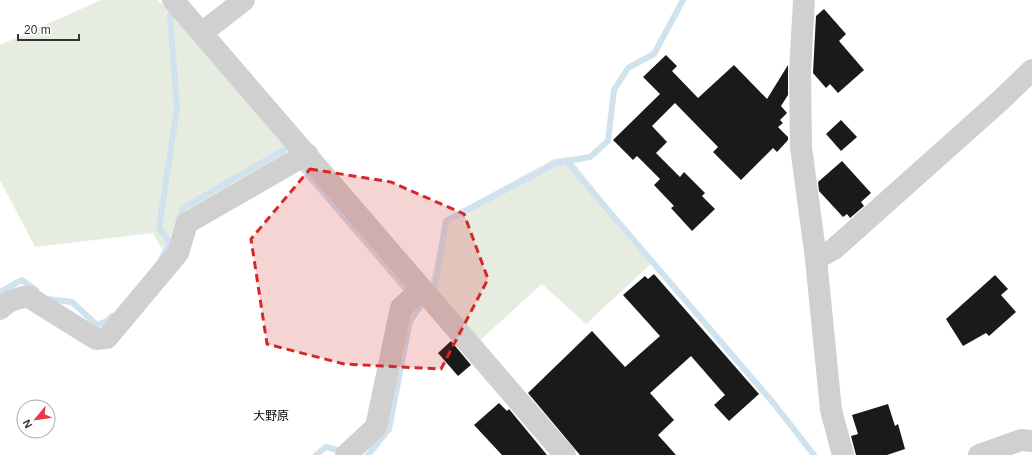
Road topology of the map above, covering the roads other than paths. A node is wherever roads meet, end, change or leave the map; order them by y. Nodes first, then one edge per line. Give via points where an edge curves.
1 (173, 0) edge
2 (244, 0) edge
3 (804, 0) edge
4 (202, 33) junction
5 (1032, 70) edge
6 (307, 154) junction
7 (816, 259) junction
8 (422, 289) junction
9 (0, 309) edge
10 (1032, 441) edge
11 (346, 455) edge
12 (565, 455) edge
13 (843, 455) edge
14 (979, 455) edge

1 - 4 street
2 - 4 street
3 - 7 street via 800,72 801,147
4 - 6 street
5 - 7 street via 834,249
6 - 8 street
6 - 9 street via 187,223 178,253 107,338 96,339 27,296 10,301
7 - 13 street via 831,410
8 - 11 street via 401,308 376,427
8 - 12 street
10 - 14 street via 1021,440

